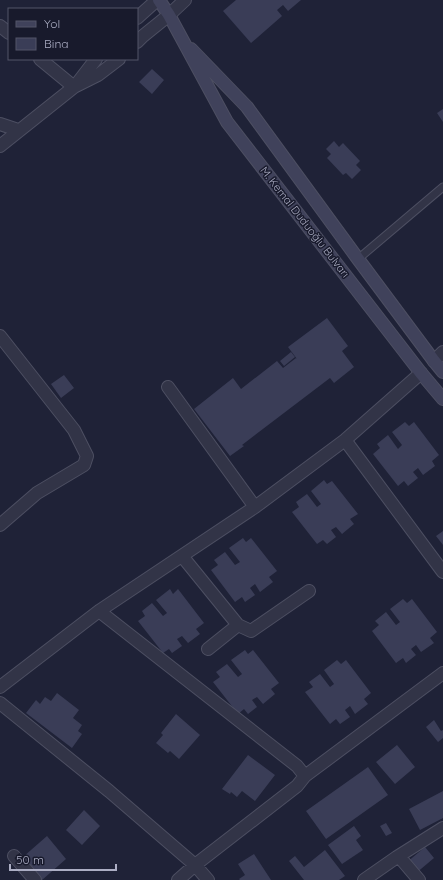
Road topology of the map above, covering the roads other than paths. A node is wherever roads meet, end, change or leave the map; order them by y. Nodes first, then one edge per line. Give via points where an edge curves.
1 (158, 0) edge
2 (185, 0) edge
3 (169, 15) junction
4 (138, 17) edge
5 (0, 26) edge
6 (8, 32) edge
7 (180, 36) junction
8 (138, 41) edge
9 (41, 60) edge
10 (95, 60) edge
11 (117, 60) edge
12 (74, 87) junction
13 (0, 124) edge
14 (18, 130) junction
15 (0, 146) edge
16 (443, 187) edge
17 (358, 258) junction
18 (0, 336) edge
19 (443, 352) edge
20 (434, 361) junction
21 (443, 372) edge
22 (421, 373) junction
23 (168, 387) dead end
24 (443, 399) edge
25 (345, 440) junction
26 (255, 507) junction
27 (0, 525) edge
28 (182, 556) junction
29 (443, 572) edge
30 (309, 591) dead end
31 (99, 611) junction
32 (238, 625) junction
33 (208, 649) dead end
34 (443, 673) edge
35 (0, 687) edge
36 (0, 704) edge
37 (305, 776) junction
38 (443, 828) edge
39 (14, 856) dead end
40 (397, 857) junction
41 (195, 864) junction
42 (35, 880) edge
43 (178, 880) edge
44 (198, 880) edge
45 (208, 880) edge
46 (364, 880) edge
47 (419, 880) edge

1 - 3 street, M. Kemal Duduoğlu Bulvarı
1 - 4 street
2 - 3 street
3 - 7 street, M. Kemal Duduoğlu Bulvarı
3 - 8 street
5 - 6 street
7 - 17 street, M. Kemal Duduoğlu Bulvarı via 247,107
7 - 22 street, M. Kemal Duduoğlu Bulvarı via 227,122
9 - 12 street
10 - 12 street
11 - 12 street via 98,75
12 - 14 street
13 - 14 street
14 - 15 street
16 - 17 lane
17 - 20 street, M. Kemal Duduoğlu Bulvarı
18 - 27 street via 74,430 87,456 84,465 38,492
19 - 20 street
20 - 21 street, M. Kemal Duduoğlu Bulvarı
20 - 22 street
22 - 24 street, M. Kemal Duduoğlu Bulvarı
22 - 25 street
23 - 26 street
25 - 26 street
25 - 29 street
26 - 28 street
28 - 31 street
28 - 32 street
30 - 32 street via 251,631
31 - 35 street
31 - 37 street via 297,766
32 - 33 street
34 - 37 street
36 - 41 street
37 - 41 street via 297,786
38 - 40 street
39 - 42 street
40 - 46 street
40 - 47 street
41 - 43 street
41 - 44 street
41 - 45 street

